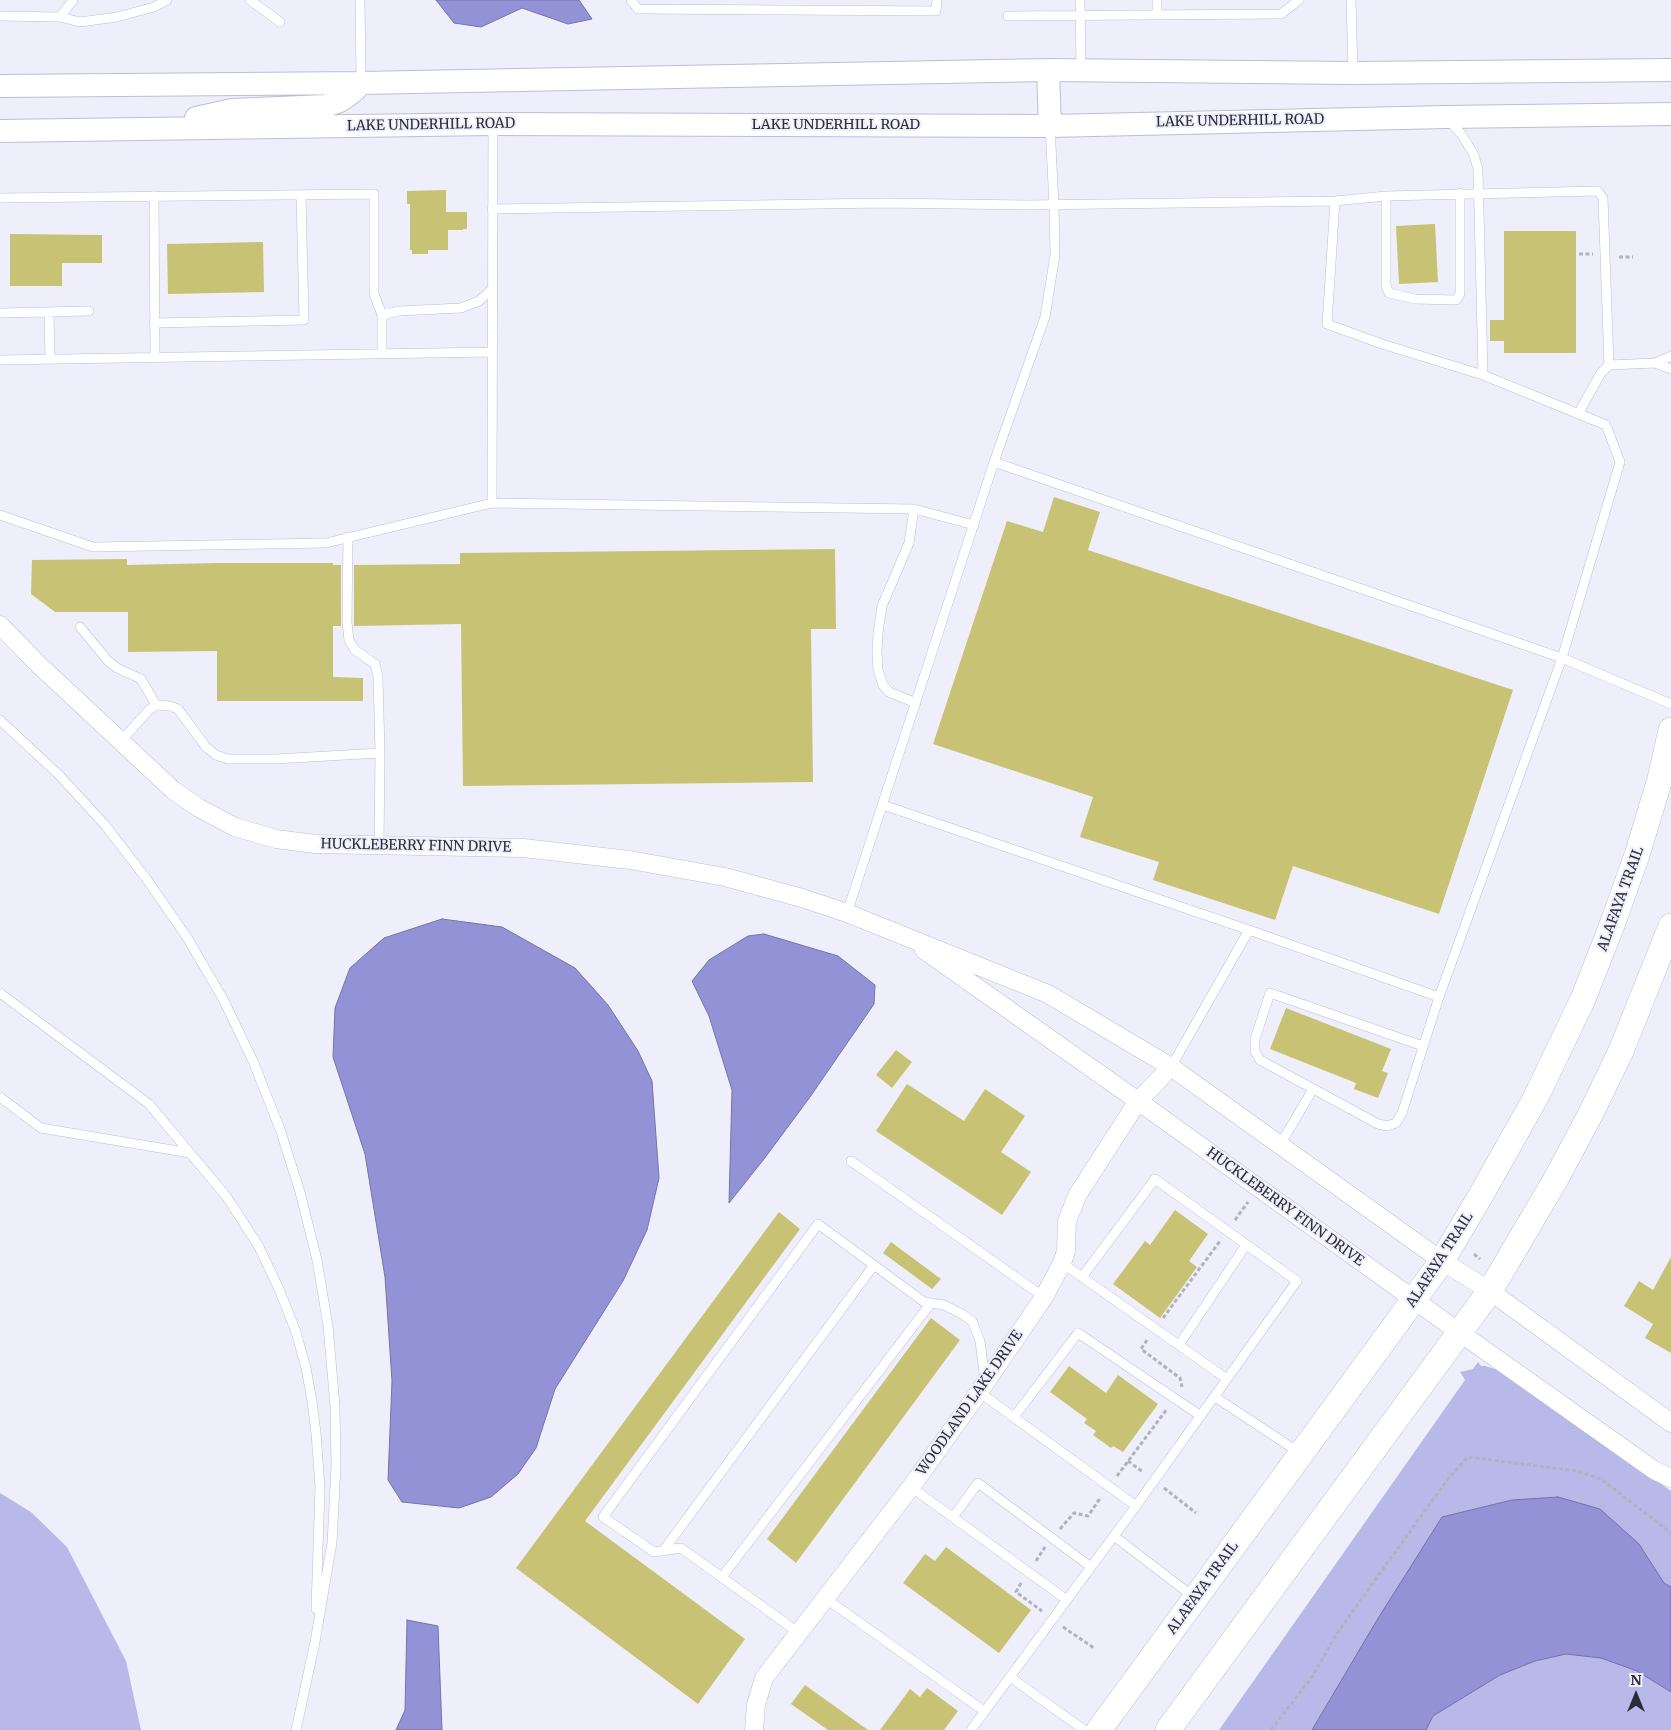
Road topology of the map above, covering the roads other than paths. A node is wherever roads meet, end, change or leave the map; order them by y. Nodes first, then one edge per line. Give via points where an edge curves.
1 (73, 0) edge
2 (167, 0) edge
3 (250, 0) edge
4 (360, 0) edge
5 (631, 0) edge
6 (936, 0) edge
7 (1080, 0) edge
8 (1157, 0) edge
9 (1299, 0) edge
10 (1351, 0) edge
11 (1157, 15) junction
12 (0, 16) edge
13 (1008, 16) dead end
14 (1080, 16) junction
15 (60, 17) junction
16 (280, 22) dead end
17 (1048, 70) junction
18 (1671, 70) edge
19 (1080, 71) junction
20 (1353, 74) junction
21 (361, 83) junction
22 (0, 86) edge
23 (1671, 114) edge
24 (1446, 117) junction
25 (493, 124) junction
26 (1050, 126) junction
27 (149, 128) junction
28 (0, 131) edge
29 (1479, 192) junction
30 (1460, 193) junction
31 (301, 195) junction
32 (154, 196) junction
33 (1386, 196) junction
34 (0, 198) edge
35 (1335, 201) junction
36 (1054, 205) junction
37 (492, 210) junction
38 (492, 290) junction
39 (49, 312) junction
40 (89, 312) dead end
41 (0, 313) edge
42 (382, 315) junction
43 (154, 323) junction
44 (492, 352) junction
45 (382, 354) junction
46 (1671, 356) edge
47 (155, 358) junction
48 (50, 359) junction
49 (0, 360) edge
50 (1655, 363) junction
51 (1609, 365) junction
52 (1671, 369) edge
53 (1483, 375) junction
54 (1578, 414) junction
55 (994, 462) junction
56 (492, 503) junction
57 (914, 509) junction
58 (0, 515) edge
59 (974, 525) junction
60 (348, 537) junction
61 (0, 625) edge
62 (80, 627) dead end
63 (1562, 658) junction
64 (916, 703) junction
65 (1671, 704) edge
66 (156, 705) junction
67 (0, 720) edge
68 (1671, 730) edge
69 (120, 742) junction
70 (380, 753) junction
71 (883, 805) junction
72 (379, 845) junction
73 (847, 912) junction
74 (1671, 926) edge
75 (1249, 930) junction
76 (899, 933) junction
77 (0, 993) edge
78 (1439, 997) junction
79 (1423, 1046) junction
80 (1171, 1067) junction
81 (1313, 1089) junction
82 (0, 1097) edge
83 (1138, 1101) junction
84 (1280, 1145) junction
85 (190, 1153) junction
86 (851, 1161) dead end
87 (1246, 1245) junction
88 (1442, 1261) junction
89 (1062, 1263) junction
90 (874, 1265) junction
91 (1082, 1276) junction
92 (1490, 1291) junction
93 (1044, 1297) junction
94 (1414, 1300) junction
95 (931, 1303) junction
96 (1459, 1332) junction
97 (1179, 1344) junction
98 (1227, 1378) junction
99 (982, 1387) junction
100 (1215, 1396) junction
101 (1201, 1416) junction
102 (1014, 1417) junction
103 (1671, 1423) edge
104 (1302, 1454) junction
105 (1671, 1478) edge
106 (911, 1486) junction
107 (1136, 1506) junction
108 (953, 1517) junction
109 (1114, 1536) junction
110 (663, 1551) junction
111 (1091, 1567) junction
112 (722, 1577) junction
113 (825, 1598) junction
114 (1195, 1598) junction
115 (1067, 1600) junction
116 (799, 1633) junction
117 (315, 1642) junction
118 (1010, 1677) junction
119 (984, 1711) junction
120 (296, 1730) edge
121 (754, 1730) edge
122 (971, 1730) edge
123 (1084, 1730) edge
124 (1099, 1730) edge
125 (1168, 1730) edge

1 - 15 lane
2 - 15 lane via 117,17 80,22
3 - 16 lane
4 - 21 lane
5 - 6 lane via 638,9 936,11
7 - 14 lane
8 - 11 lane
9 - 11 lane via 1281,14
10 - 20 lane
11 - 14 lane
12 - 15 lane
13 - 14 lane
14 - 19 lane
17 - 19 street
17 - 21 street
17 - 26 street
18 - 20 street
19 - 20 street
21 - 22 street
21 - 27 street via 340,101 326,106 232,110
23 - 24 street, LAKE UNDERHILL ROAD
24 - 26 street, LAKE UNDERHILL ROAD
24 - 29 lane via 1462,134 1474,155
25 - 26 street, LAKE UNDERHILL ROAD
25 - 27 street, LAKE UNDERHILL ROAD
25 - 37 lane
26 - 36 lane
27 - 28 street, LAKE UNDERHILL ROAD
29 - 30 lane
29 - 51 lane via 1598,191 1603,198
29 - 53 lane
30 - 33 lane
30 - 33 lane via 1460,294 1456,300 1415,299 1389,293 1386,286
31 - 32 lane
31 - 42 lane via 374,194 374,294
31 - 43 lane via 304,320
32 - 34 lane
32 - 43 lane
33 - 35 lane
35 - 36 lane
35 - 53 lane via 1328,324
36 - 37 lane via 885,203
36 - 55 lane via 1055,255 1045,317
37 - 38 lane
38 - 42 lane via 479,301 461,308
38 - 44 lane
39 - 40 lane
39 - 41 lane
39 - 48 lane
42 - 45 lane
43 - 47 lane
44 - 45 lane
44 - 56 lane
45 - 47 lane
46 - 50 lane
47 - 48 lane
48 - 49 lane
50 - 51 lane
50 - 52 lane
51 - 54 lane
53 - 54 lane
54 - 63 lane via 1606,424 1620,462
55 - 59 lane
55 - 63 lane
56 - 57 lane
56 - 60 lane
57 - 59 lane
57 - 64 lane via 909,543 882,606 877,652 878,670 889,692
58 - 60 lane via 93,547 326,543
59 - 64 lane
60 - 70 lane via 349,640 355,650 375,664
61 - 69 street, HUCKLEBERRY FINN DRIVE
62 - 66 lane via 108,661 141,679
63 - 65 lane
63 - 78 lane
64 - 71 lane
66 - 69 lane
66 - 70 lane via 178,710 206,747 228,759
67 - 117 lane via 83,800 169,910 238,1029 280,1129 300,1192 318,1269 328,1326 335,1406 333,1534
68 - 88 main road, ALAFAYA TRAIL via 1638,855 1583,999 1536,1097
69 - 72 street, HUCKLEBERRY FINN DRIVE via 173,790 234,827 276,839 315,844
70 - 72 lane
71 - 73 lane
71 - 75 lane
72 - 73 street, HUCKLEBERRY FINN DRIVE via 523,848 630,860 725,877
73 - 76 street, HUCKLEBERRY FINN DRIVE
74 - 92 main road via 1621,1051 1591,1113
75 - 78 lane
75 - 80 lane
76 - 80 street, HUCKLEBERRY FINN DRIVE via 1048,994
76 - 83 street, HUCKLEBERRY FINN DRIVE
77 - 85 lane via 149,1104
78 - 79 lane
79 - 81 lane via 1402,1114 1396,1123 1378,1124
79 - 81 lane via 1270,993 1255,1040 1255,1051 1260,1060
80 - 83 street, WOODLAND LAKE DRIVE
80 - 84 street, HUCKLEBERRY FINN DRIVE
81 - 84 lane
82 - 85 lane via 41,1128
83 - 89 street, WOODLAND LAKE DRIVE via 1078,1194 1067,1221 1066,1251
83 - 94 street, HUCKLEBERRY FINN DRIVE
84 - 88 street, HUCKLEBERRY FINN DRIVE
85 - 117 lane via 226,1196 258,1245 288,1310 306,1368 320,1487
86 - 93 lane
87 - 91 lane via 1154,1179
87 - 97 lane
87 - 98 lane via 1297,1281
88 - 92 street, HUCKLEBERRY FINN DRIVE
88 - 94 main road, ALAFAYA TRAIL
89 - 91 lane
89 - 93 street, WOODLAND LAKE DRIVE
90 - 95 lane via 924,1302
90 - 110 lane
90 - 110 lane via 818,1224 603,1517 654,1552
91 - 97 lane
92 - 96 main road
92 - 103 street, HUCKLEBERRY FINN DRIVE
93 - 99 street, WOODLAND LAKE DRIVE
94 - 96 street, HUCKLEBERRY FINN DRIVE
94 - 104 main road, ALAFAYA TRAIL
95 - 99 lane via 944,1305 972,1321 980,1341
95 - 112 lane
96 - 105 street, HUCKLEBERRY FINN DRIVE via 1654,1470
96 - 125 main road
97 - 98 lane
98 - 100 lane
99 - 102 lane
99 - 106 street, WOODLAND LAKE DRIVE
100 - 101 lane
100 - 104 lane
101 - 102 lane via 1078,1333
101 - 107 lane
102 - 107 lane
104 - 114 main road, ALAFAYA TRAIL
106 - 108 lane
106 - 113 street, WOODLAND LAKE DRIVE
107 - 109 lane
108 - 111 lane via 978,1483
108 - 115 lane
109 - 111 lane
109 - 114 lane
110 - 112 lane via 681,1548
111 - 115 lane
112 - 116 lane
113 - 116 street, WOODLAND LAKE DRIVE
113 - 119 lane
114 - 124 main road, ALAFAYA TRAIL
115 - 118 lane
116 - 121 street, WOODLAND LAKE DRIVE via 764,1678 756,1705
117 - 120 lane
118 - 119 lane
118 - 123 lane
119 - 122 lane

